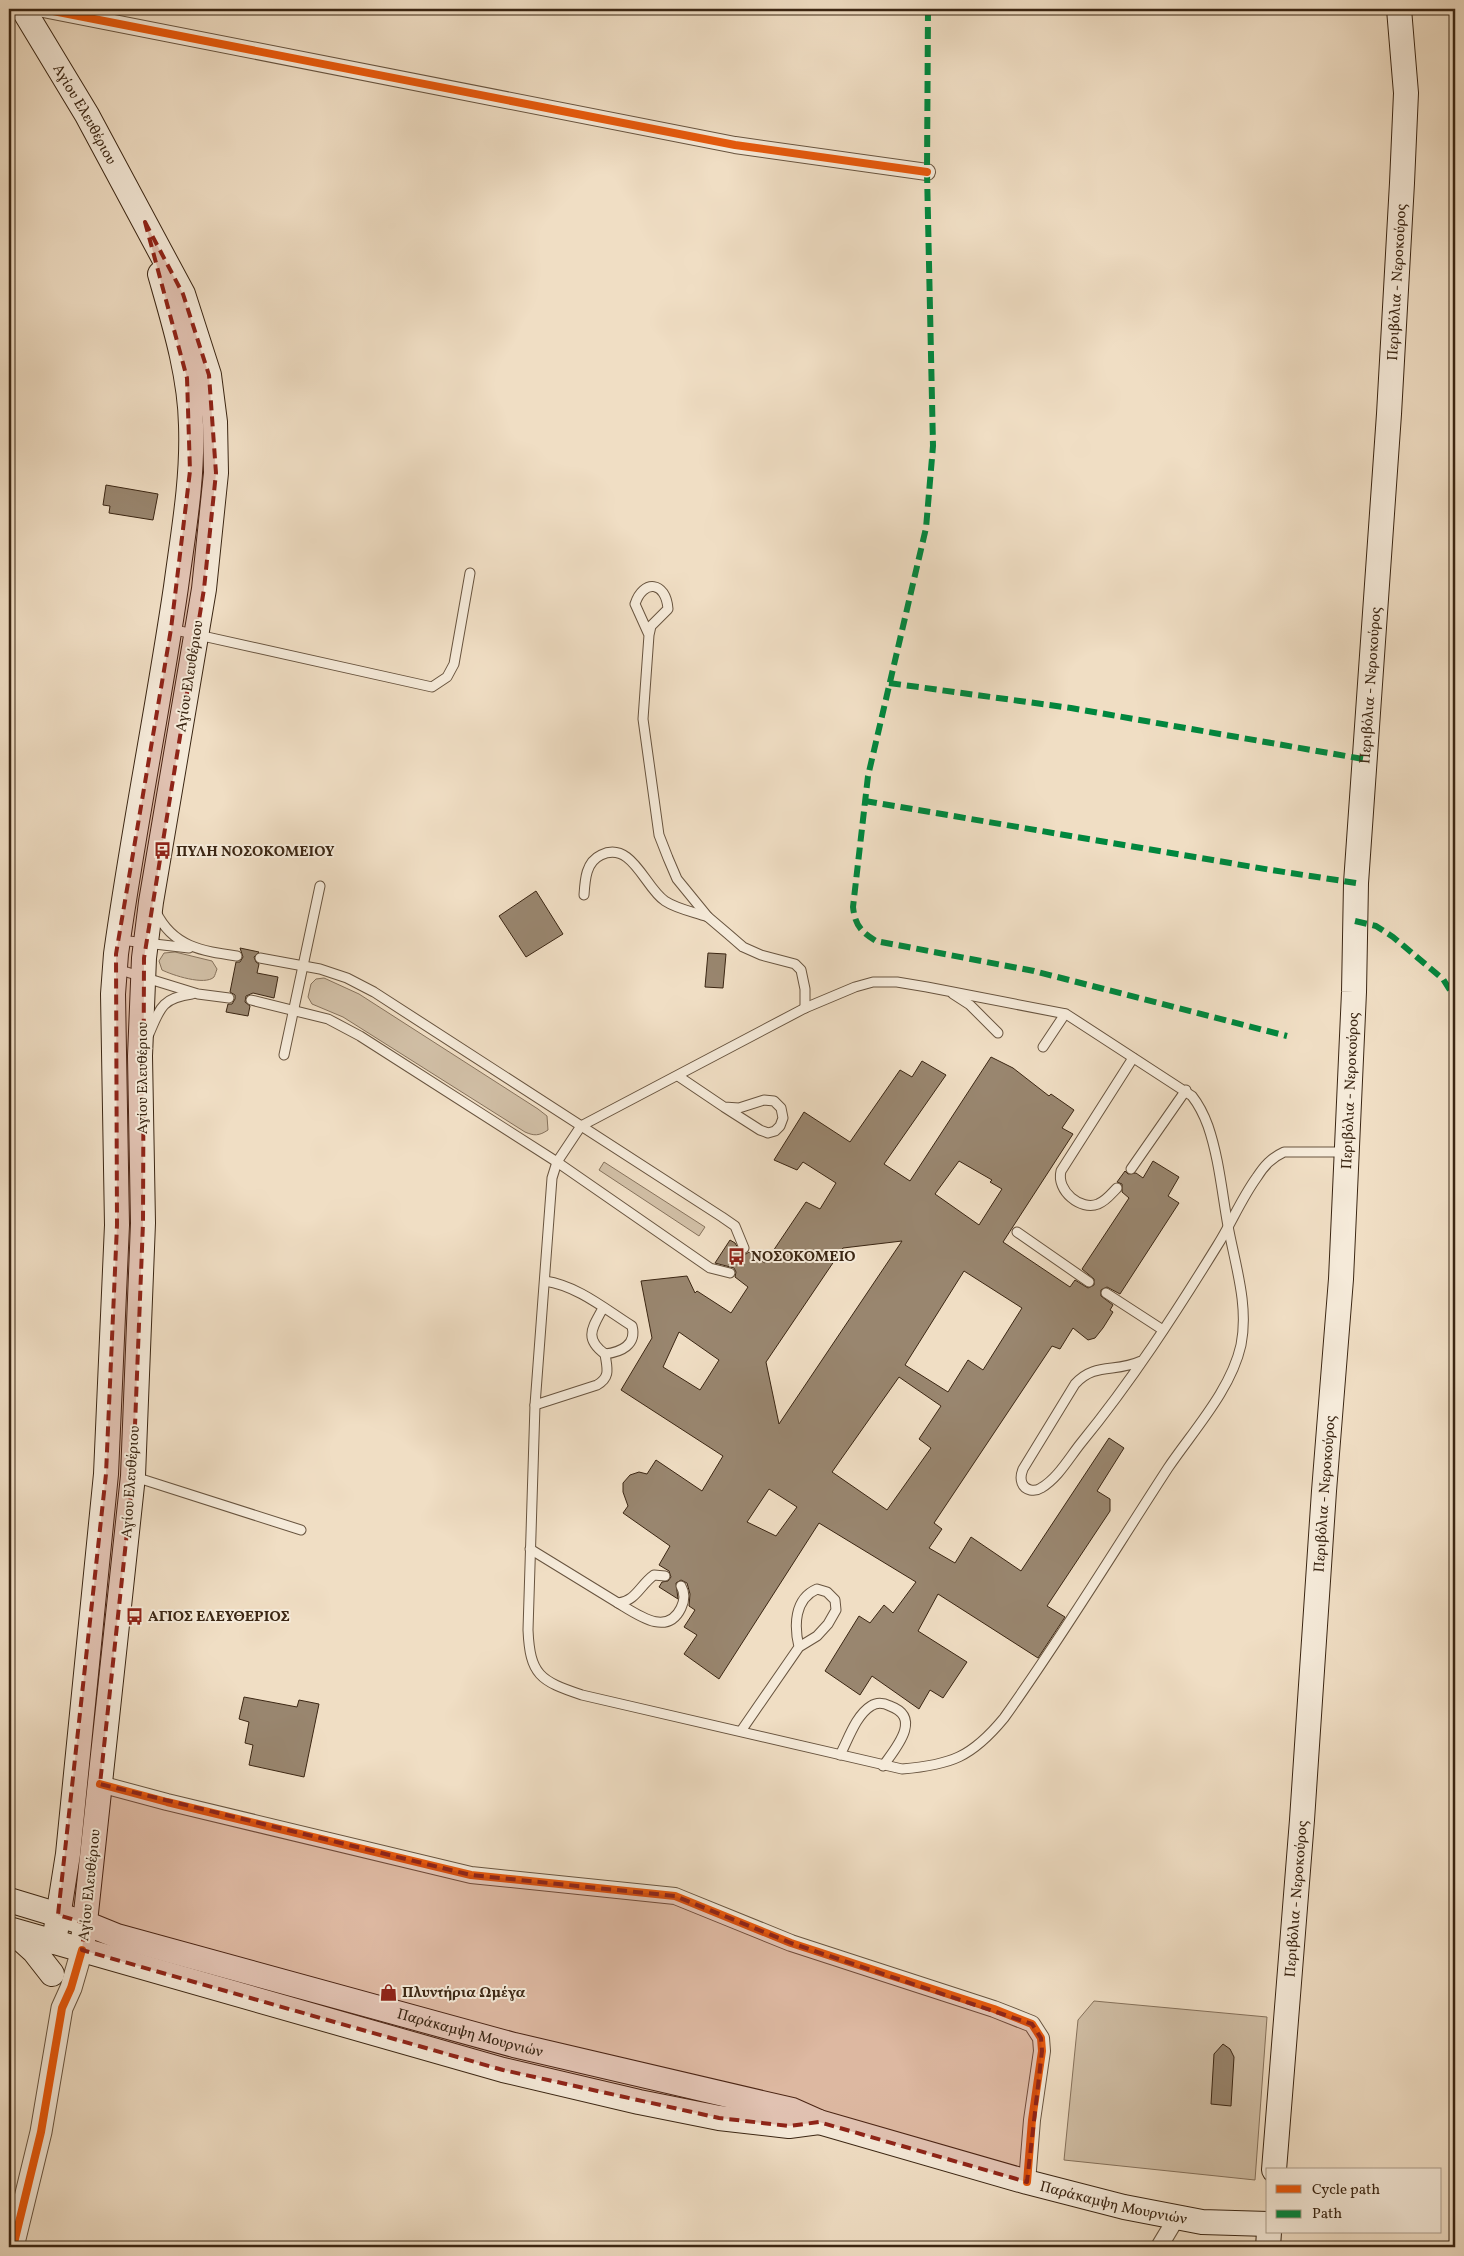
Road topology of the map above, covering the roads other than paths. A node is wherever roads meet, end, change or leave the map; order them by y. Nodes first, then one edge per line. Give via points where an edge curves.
1 (23, 9) edge
2 (43, 9) edge
3 (1399, 9) edge
4 (927, 172) dead end
5 (145, 222) junction
6 (470, 574) dead end
7 (170, 629) junction
8 (196, 633) junction
9 (648, 635) junction
10 (320, 886) dead end
11 (584, 895) dead end
12 (151, 902) junction
13 (708, 917) junction
14 (118, 940) junction
15 (147, 942) junction
16 (197, 949) junction
17 (237, 956) dead end
18 (260, 958) dead end
19 (303, 966) junction
20 (115, 968) junction
21 (143, 977) junction
22 (940, 989) junction
23 (198, 994) junction
24 (229, 998) dead end
25 (252, 1000) dead end
26 (805, 1008) junction
27 (293, 1010) junction
28 (1065, 1014) junction
29 (998, 1033) dead end
30 (1043, 1047) dead end
31 (284, 1055) dead end
32 (140, 1056) junction
33 (1133, 1058) junction
34 (678, 1076) junction
35 (1186, 1090) junction
36 (724, 1107) junction
37 (582, 1126) junction
38 (1347, 1152) junction
39 (557, 1162) junction
40 (1131, 1169) dead end
41 (1116, 1188) dead end
42 (1228, 1228) junction
43 (1017, 1232) dead end
44 (744, 1248) dead end
45 (730, 1273) dead end
46 (545, 1281) junction
47 (1088, 1282) dead end
48 (1106, 1292) dead end
49 (603, 1308) junction
50 (1163, 1330) junction
51 (605, 1354) junction
52 (1141, 1361) junction
53 (535, 1404) junction
54 (132, 1476) junction
55 (301, 1530) dead end
56 (530, 1549) junction
57 (665, 1576) dead end
58 (680, 1586) dead end
59 (618, 1603) junction
60 (799, 1647) junction
61 (741, 1731) junction
62 (840, 1755) junction
63 (884, 1766) junction
64 (100, 1784) junction
65 (66, 1866) junction
66 (13, 1901) edge
67 (58, 1915) junction
68 (85, 1923) junction
69 (10, 1929) edge
70 (54, 1942) junction
71 (82, 1950) junction
72 (52, 1974) junction
73 (62, 2008) junction
74 (819, 2122) junction
75 (1274, 2168) edge
76 (1027, 2182) junction
77 (1177, 2217) junction
78 (1266, 2224) edge
79 (1269, 2234) edge
80 (13, 2247) edge
81 (1159, 2247) edge
82 (1268, 2247) edge

1 - 5 main road, Αγίου Ελευθέριου via 87,115
2 - 4 street via 735,145
3 - 38 main road, Περιβόλια - Νεροκούρος via 1406,93 1402,183 1358,854
5 - 7 main road, Αγίου Ελευθέριου via 187,378 192,425 187,518
5 - 8 main road, Αγίου Ελευθέριου via 183,294 209,374 215,422 212,524
6 - 8 lane via 454,664 447,678 432,687 218,641
7 - 8 lane
7 - 14 main road, Αγίου Ελευθέριου
8 - 12 main road, Αγίου Ελευθέριου
9 - 9 lane via 651,626 668,608 667,597 661,589 653,586 638,594 635,604
9 - 13 lane via 642,720 659,835 678,879
10 - 19 lane
11 - 13 lane via 586,875 594,858 607,852 618,853 631,861 663,900
12 - 15 main road, Αγίου Ελευθέριου
12 - 16 lane via 173,936
13 - 26 lane via 743,947 795,964 801,970 806,989
14 - 15 lane
14 - 20 main road, Αγίου Ελευθέριου
15 - 16 lane
15 - 21 main road, Αγίου Ελευθέριου
16 - 17 lane
18 - 19 lane
19 - 27 lane
19 - 37 lane via 347,978 374,992
20 - 21 lane
20 - 65 main road, Αγίου Ελευθέριου via 116,1225 106,1474
21 - 23 lane
21 - 32 main road, Αγίου Ελευθέριου
22 - 26 lane via 873,982
22 - 28 lane
22 - 29 lane via 970,1005
23 - 24 lane
23 - 32 lane via 178,996 163,1004
25 - 27 lane
26 - 34 lane
27 - 31 lane
27 - 39 lane via 328,1019 360,1036
28 - 30 lane
28 - 33 lane
32 - 54 main road, Αγίου Ελευθέριου via 143,1223
33 - 35 lane
33 - 41 lane via 1059,1179 1067,1194 1088,1205 1097,1204
34 - 36 lane
34 - 37 lane
35 - 40 lane
35 - 42 lane via 1209,1128
36 - 36 lane via 768,1132 775,1131 783,1118 781,1108 774,1101 756,1101 739,1108
37 - 39 lane
37 - 44 lane via 735,1226
38 - 42 lane via 1297,1151 1275,1156 1252,1183
38 - 75 main road, Περιβόλια - Νεροκούρος via 1341,1279
39 - 45 lane via 710,1268
39 - 46 lane via 552,1178
42 - 50 lane
42 - 63 lane via 1242,1302 1243,1328 1234,1364 1212,1406 1178,1452 1019,1696 987,1738 973,1750 942,1764 902,1769
43 - 47 lane
46 - 49 lane via 574,1289
46 - 53 lane
48 - 50 lane
49 - 51 lane via 592,1328 592,1338 596,1347
49 - 51 lane via 632,1326 634,1334 628,1347 617,1353
50 - 52 lane
51 - 53 lane via 608,1371 604,1381
52 - 52 lane via 1128,1367 1096,1369 1074,1384 1023,1469 1020,1478 1023,1486 1036,1491 1059,1473
53 - 56 lane
54 - 55 lane
54 - 64 main road, Αγίου Ελευθέριου
56 - 59 lane
56 - 61 lane via 528,1644 537,1672 560,1688 582,1695
57 - 59 lane via 654,1574 636,1596 628,1602
58 - 59 lane via 684,1593 682,1606 668,1622 648,1619
60 - 60 lane via 818,1636 836,1610 835,1600 828,1592 817,1589 808,1593 802,1602 795,1625
60 - 61 lane
61 - 62 lane
62 - 63 lane
62 - 63 lane via 864,1712 871,1705 880,1703 900,1711 906,1730
64 - 68 main road, Αγίου Ελευθέριου
64 - 76 street via 471,1875 675,1896 791,1943 1032,2024 1041,2038 1042,2051
65 - 66 main road via 48,1887
65 - 67 main road, Αγίου Ελευθέριου
66 - 67 main road, Παράκαμψη Μουρνιών
67 - 68 main road, Παράκαμψη Μουρνιών
67 - 70 main road, Αγίου Ελευθέριου
68 - 71 main road, Αγίου Ελευθέριου
68 - 74 main road, Παράκαμψη Μουρνιών via 117,1936 514,2045 792,2110
69 - 70 main road, Παράκαμψη Μουρνιών
69 - 72 main road via 34,1951
70 - 71 main road, Παράκαμψη Μουρνιών
70 - 72 street
71 - 73 street via 74,1982
71 - 74 main road, Παράκαμψη Μουρνιών via 503,2070 612,2096 719,2118 789,2126
72 - 73 street
73 - 80 street via 41,2132
74 - 76 main road, Παράκαμψη Μουρνιών
76 - 77 main road, Παράκαμψη Μουρνιών
77 - 78 main road, Παράκαμψη Μουρνιών via 1202,2222
77 - 81 street
79 - 82 main road

